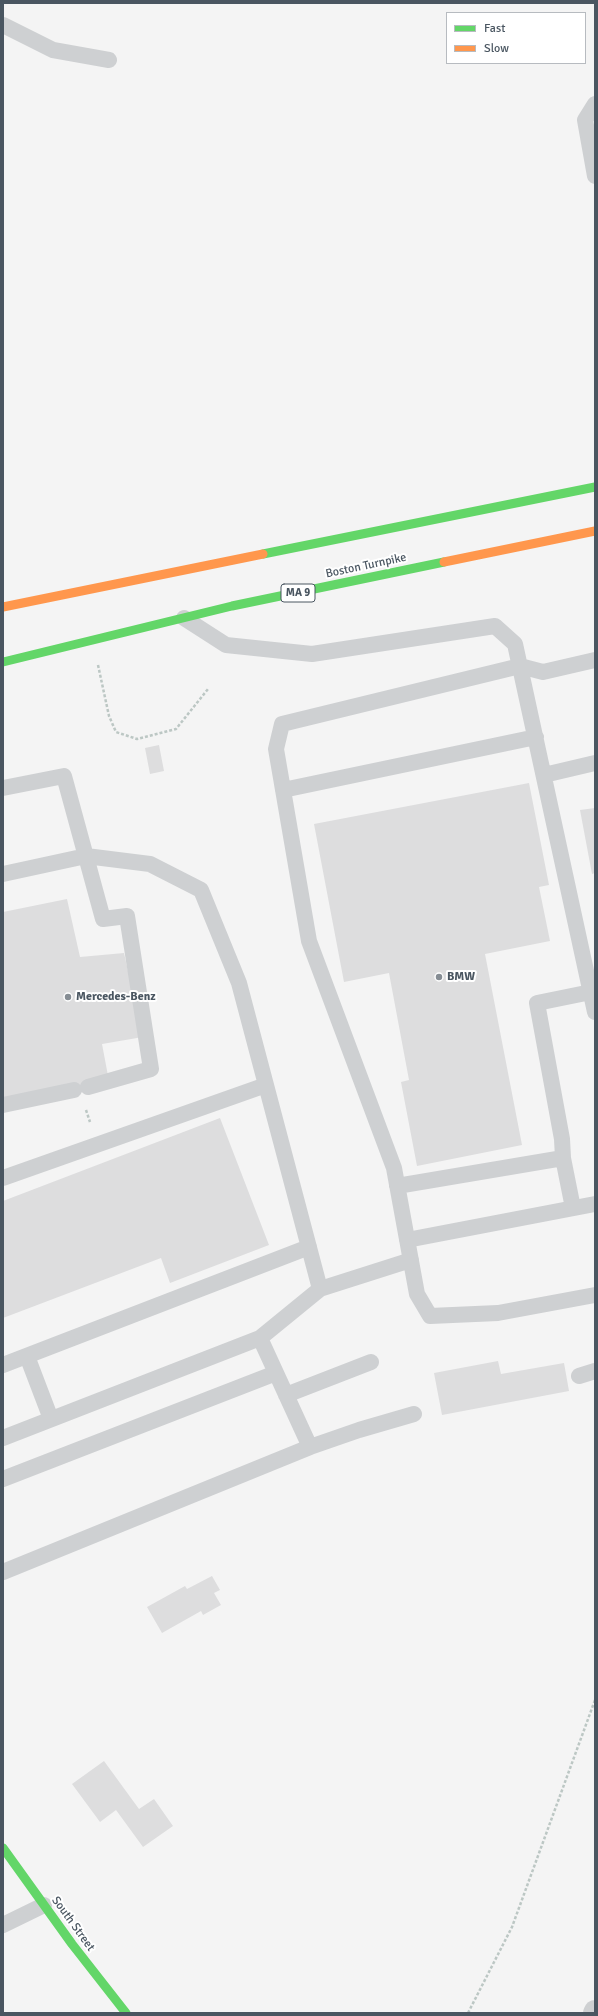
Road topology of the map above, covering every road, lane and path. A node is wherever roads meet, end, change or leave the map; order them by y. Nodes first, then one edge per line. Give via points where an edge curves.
1 (3, 25) edge
2 (109, 60) dead end
3 (595, 104) edge
4 (595, 176) edge
5 (595, 487) edge
6 (595, 531) edge
7 (3, 607) edge
8 (184, 618) junction
9 (93, 641) junction
10 (595, 660) edge
11 (3, 662) edge
12 (520, 666) junction
13 (208, 689) dead end
14 (536, 737) junction
15 (595, 763) edge
16 (544, 775) junction
17 (3, 788) edge
18 (284, 790) junction
19 (86, 856) junction
20 (3, 874) edge
21 (591, 992) junction
22 (595, 1012) edge
23 (266, 1085) junction
24 (3, 1105) edge
25 (86, 1108) dead end
26 (95, 1146) junction
27 (563, 1158) junction
28 (3, 1178) edge
29 (397, 1186) junction
30 (595, 1204) edge
31 (573, 1208) junction
32 (407, 1240) junction
33 (309, 1247) junction
34 (411, 1260) junction
35 (320, 1289) junction
36 (595, 1295) edge
37 (260, 1338) junction
38 (27, 1356) junction
39 (371, 1362) dead end
40 (3, 1365) edge
41 (595, 1371) edge
42 (276, 1373) junction
43 (579, 1376) dead end
44 (286, 1395) junction
45 (414, 1414) dead end
46 (50, 1419) junction
47 (3, 1438) edge
48 (310, 1447) junction
49 (3, 1478) edge
50 (3, 1572) edge
51 (595, 1700) edge
52 (3, 1848) edge
53 (44, 1904) junction
54 (3, 1925) edge
55 (126, 2013) edge
56 (468, 2013) edge

1 - 2 lane via 53,50
3 - 4 lane via 585,120
5 - 7 main road
6 - 8 main road, Boston Turnpike / MA 9
8 - 9 main road, Boston Turnpike / MA 9
8 - 12 lane via 226,645 312,654 495,626 515,644
9 - 11 main road, Boston Turnpike / MA 9
9 - 13 path via 109,716 116,732 137,739 176,730
10 - 12 lane via 543,672
12 - 14 lane
12 - 18 lane via 282,724 276,750
14 - 16 lane
14 - 18 lane
15 - 16 lane
16 - 21 lane
17 - 19 lane via 64,776
18 - 29 lane via 309,941 394,1168
19 - 20 lane
19 - 23 lane via 150,864 201,890 239,983
19 - 24 lane via 103,919 127,916 151,1069
21 - 22 lane
21 - 27 lane via 537,1003 562,1139
23 - 26 lane
23 - 33 lane
25 - 26 path
26 - 28 lane
27 - 29 lane
27 - 31 lane
29 - 32 lane
30 - 31 lane
31 - 32 lane
32 - 34 lane
33 - 35 lane
33 - 38 lane
34 - 35 lane
34 - 36 lane via 417,1294 430,1316 498,1313
35 - 37 lane
37 - 42 lane
37 - 46 lane
38 - 40 lane
38 - 46 lane
39 - 44 lane
41 - 43 lane
42 - 44 lane
42 - 49 lane
44 - 48 lane
45 - 48 lane
46 - 47 lane
48 - 50 lane
51 - 56 path via 512,1927
52 - 53 main road, South Street
53 - 54 lane
53 - 55 main road, South Street

